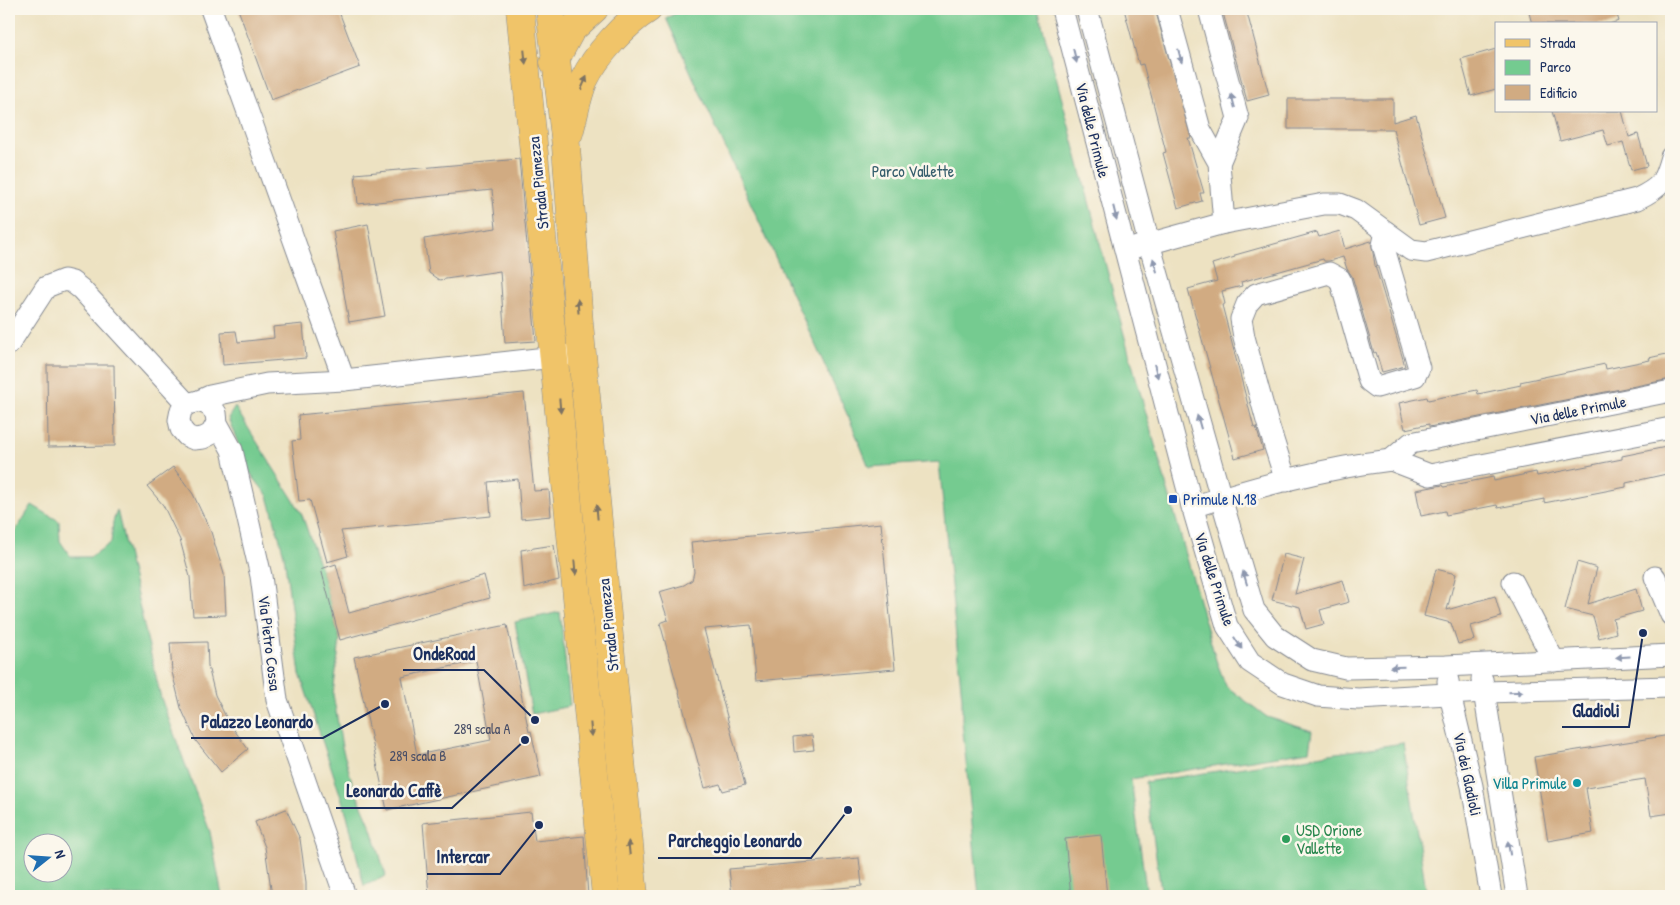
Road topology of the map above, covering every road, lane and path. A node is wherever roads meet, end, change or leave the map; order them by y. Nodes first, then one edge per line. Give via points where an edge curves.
1 (211, 9) edge
2 (520, 9) edge
3 (550, 9) edge
4 (594, 9) edge
5 (648, 9) edge
6 (1062, 9) edge
7 (1087, 9) edge
8 (1167, 9) edge
9 (1209, 9) edge
10 (555, 57) junction
11 (1671, 142) edge
12 (566, 146) junction
13 (1671, 149) edge
14 (1671, 157) edge
15 (1219, 163) junction
16 (537, 174) junction
17 (1224, 223) junction
18 (1386, 232) junction
19 (1148, 243) junction
20 (1124, 250) junction
21 (9, 344) edge
22 (582, 354) junction
23 (555, 358) junction
24 (344, 380) junction
25 (1671, 391) edge
26 (205, 416) junction
27 (1671, 428) edge
28 (1391, 460) junction
29 (1286, 481) junction
30 (1221, 498) junction
31 (1192, 507) junction
32 (1656, 577) dead end
33 (1513, 582) dead end
34 (1671, 614) edge
35 (1671, 655) edge
36 (1554, 661) junction
37 (1480, 664) junction
38 (1446, 666) junction
39 (1671, 687) edge
40 (1484, 692) junction
41 (1450, 694) junction
42 (1516, 887) edge
43 (1490, 889) edge
44 (345, 896) edge
45 (606, 896) edge
46 (634, 896) edge

1 - 24 street
2 -> 16 main road, Strada Pianezza
3 - 10 main road, Strada Pianezza
4 - 10 main road via 571,30
12 -> 5 main road via 584,80 616,36
6 -> 20 street, Via delle Primule
7 - 19 street, Via delle Primule
8 -> 15 street via 1200,129
15 -> 9 street via 1238,118
10 - 12 main road, Strada Pianezza
10 - 16 main road via 542,113
11 - 13 street
22 -> 12 main road, Strada Pianezza
14 - 18 street via 1665,180 1652,192 1637,199 1426,252 1411,250
15 - 17 street
16 - 23 main road, Strada Pianezza
17 - 18 street via 1324,204 1340,204 1356,210
17 - 19 street
18 - 29 street via 1383,245 1419,368 1415,376 1377,387 1369,380 1340,279 1329,273 1256,294 1247,304 1241,319 1244,337
19 - 20 street
30 -> 19 street, Via delle Primule
20 -> 31 street, Via delle Primule
21 - 26 street, Via Pietro Cossa via 46,287 64,280 72,282
22 - 23 street
46 -> 22 main road, Strada Pianezza
23 - 24 street
23 -> 45 main road, Strada Pianezza
24 - 26 street via 267,384 210,396
25 - 28 street, Via delle Primule via 1411,443
26 - 44 street, Via Pietro Cossa via 236,470 261,576 277,700
27 - 28 street via 1430,475
28 - 29 street via 1353,464
29 - 30 street
30 - 31 street
38 -> 30 street, Via delle Primule via 1346,668 1312,660 1275,636 1254,610
31 -> 41 street, Via delle Primule via 1227,626 1250,662 1283,684 1318,696 1358,699
32 - 34 street
33 - 36 street
35 -> 36 street, Via delle Primule
36 - 37 street, Via delle Primule
37 - 38 street, Via delle Primule
37 - 40 street, Via dei Gladioli
38 - 41 street, Via dei Gladioli
40 -> 39 street, Via delle Primule
40 - 41 street, Via delle Primule
42 -> 40 street, Via dei Gladioli
41 - 43 street, Via dei Gladioli via 1472,786
42 - 43 street, Via dei Gladioli

